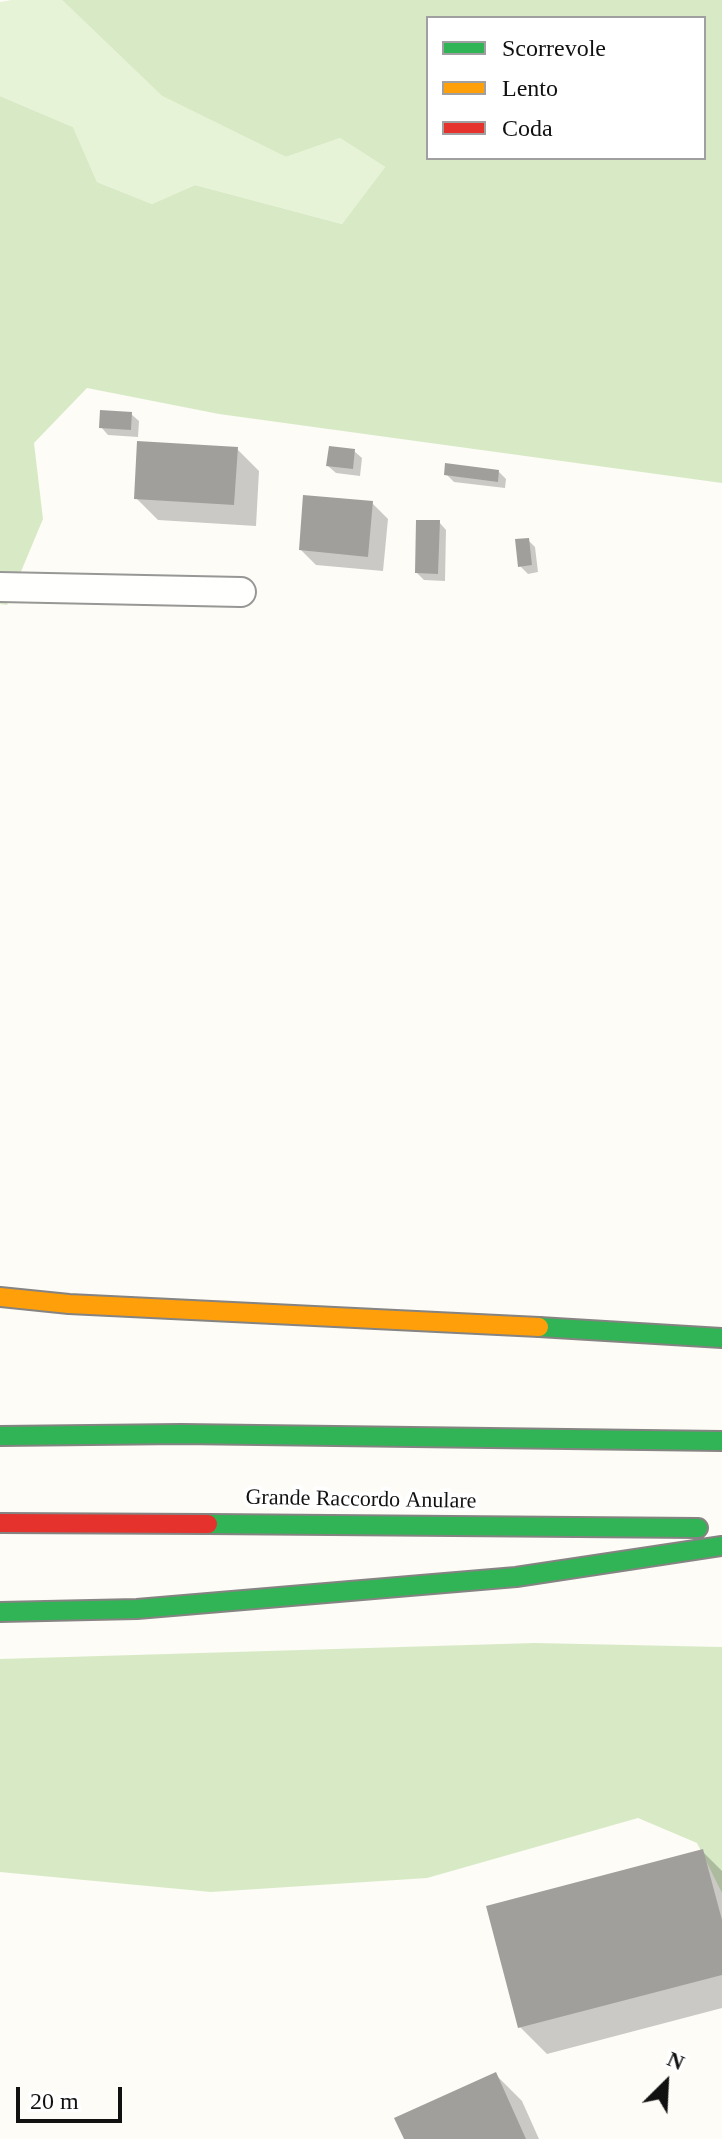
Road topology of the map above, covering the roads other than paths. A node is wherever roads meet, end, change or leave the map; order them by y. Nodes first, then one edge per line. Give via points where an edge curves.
1 (0, 587) edge
2 (241, 592) dead end
3 (0, 1297) edge
4 (722, 1338) edge
5 (0, 1436) edge
6 (722, 1441) edge
7 (0, 1523) edge
8 (722, 1528) edge
9 (722, 1546) edge
10 (0, 1612) edge

1 - 2 street
3 - 4 highway
5 - 6 highway
7 - 8 highway, Grande Raccordo Anulare
9 - 10 highway via 516,1577 137,1609

